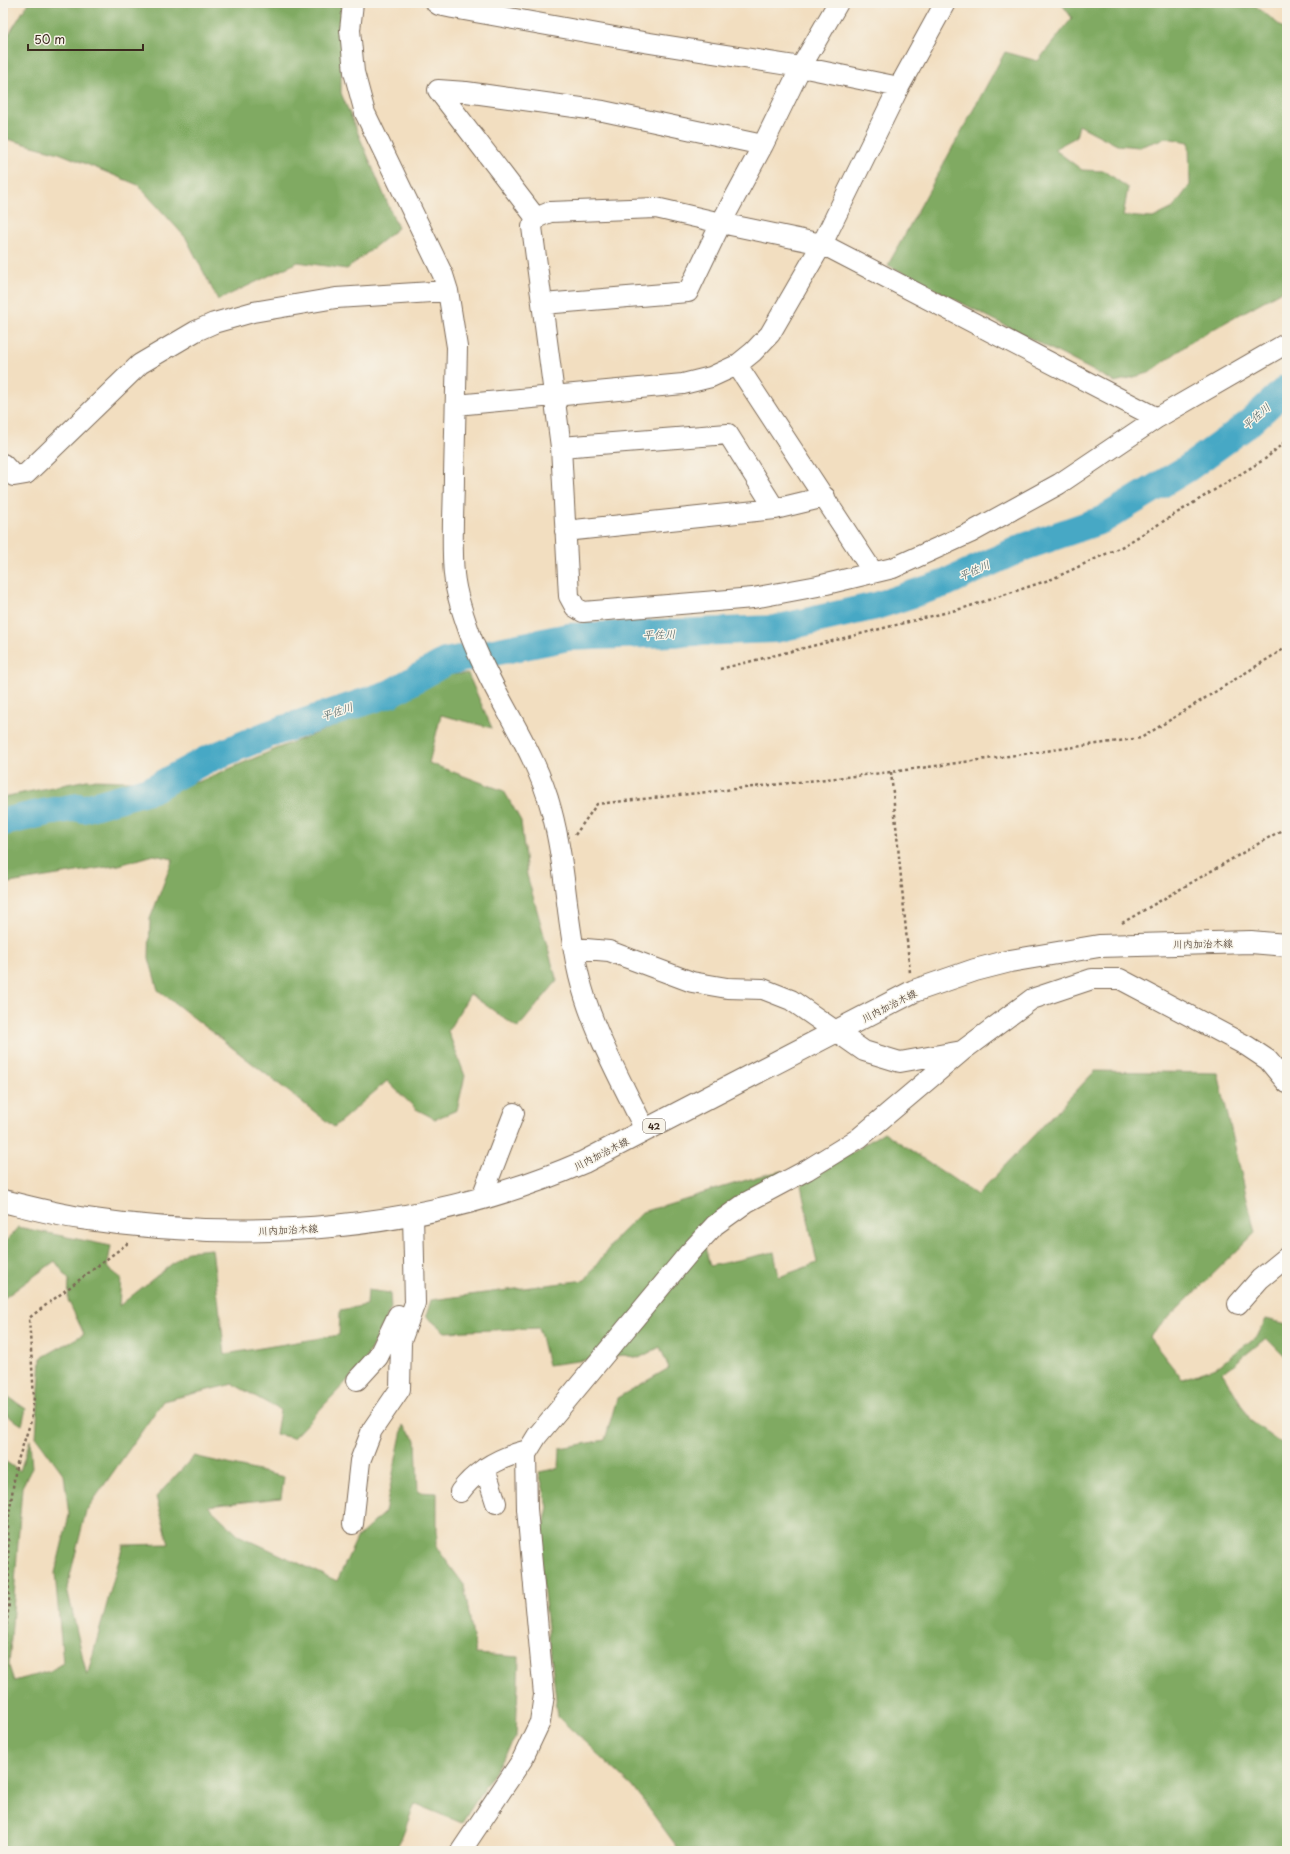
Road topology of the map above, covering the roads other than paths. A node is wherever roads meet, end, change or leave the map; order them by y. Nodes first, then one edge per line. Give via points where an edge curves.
1 (353, 3) edge
2 (436, 3) edge
3 (838, 3) edge
4 (945, 3) edge
5 (801, 67) junction
6 (899, 87) junction
7 (764, 145) junction
8 (536, 218) junction
9 (721, 223) junction
10 (822, 244) junction
11 (448, 291) junction
12 (543, 304) junction
13 (1287, 343) edge
14 (737, 365) junction
15 (556, 396) junction
16 (456, 405) junction
17 (1157, 418) junction
18 (561, 447) junction
19 (3, 464) edge
20 (825, 497) junction
21 (775, 509) junction
22 (565, 531) junction
23 (873, 572) junction
24 (1287, 945) edge
25 (574, 948) junction
26 (837, 1032) junction
27 (962, 1051) junction
28 (1287, 1083) edge
29 (514, 1113) dead end
30 (645, 1130) junction
31 (481, 1200) junction
32 (3, 1201) edge
33 (413, 1215) junction
34 (1287, 1257) edge
35 (415, 1264) junction
36 (1238, 1304) dead end
37 (357, 1380) dead end
38 (528, 1450) junction
39 (485, 1468) junction
40 (460, 1492) dead end
41 (496, 1503) dead end
42 (353, 1524) dead end
43 (461, 1851) edge

1 - 11 street via 350,30 354,72 365,113 437,260
2 - 5 street via 631,40
3 - 5 street
4 - 6 street
5 - 6 street
5 - 7 street
6 - 10 street
7 - 8 street via 603,112 438,90
7 - 9 street
8 - 9 street via 550,212 656,208
8 - 12 street via 532,226
9 - 10 street
9 - 12 street via 688,292
10 - 14 street via 770,334
10 - 17 street
11 - 16 street via 457,347
11 - 19 street via 336,298 253,312 214,323 140,364 26,474 14,476
12 - 15 street
13 - 17 street
14 - 15 street via 711,377 683,384
14 - 20 street
15 - 16 street
15 - 18 street
16 - 25 street via 454,575 472,638 551,807 561,850
17 - 23 street via 1059,484 970,533 893,568
18 - 21 street via 728,434
18 - 22 street
20 - 21 street
20 - 23 street
21 - 22 street
22 - 23 street via 569,596 575,607 583,612 753,598 818,586
24 - 26 main road, 川内加治木線 / 42 via 1251,942 1099,946 1010,961 914,991
25 - 26 street via 608,951 692,982 727,988 763,989 791,1000
25 - 30 street via 590,1017
26 - 27 street via 864,1051 900,1062
26 - 30 main road, 川内加治木線 / 42
27 - 28 street via 1032,999 1092,979 1120,979 1247,1046 1268,1060
27 - 38 street via 859,1138 747,1202 715,1225 689,1253
29 - 31 street
30 - 31 main road, 川内加治木線 / 42 via 546,1179
31 - 33 main road, 川内加治木線 / 42
32 - 33 main road, 川内加治木線 / 42 via 79,1218 142,1226 222,1231 338,1226
33 - 35 street
34 - 36 street via 1260,1279
35 - 37 street via 396,1322 378,1357
35 - 42 street via 415,1303 401,1341 400,1389 372,1430 360,1461
38 - 39 street via 509,1455
38 - 43 street via 527,1509 544,1695 540,1722 522,1760
39 - 40 street via 466,1483
39 - 41 street

